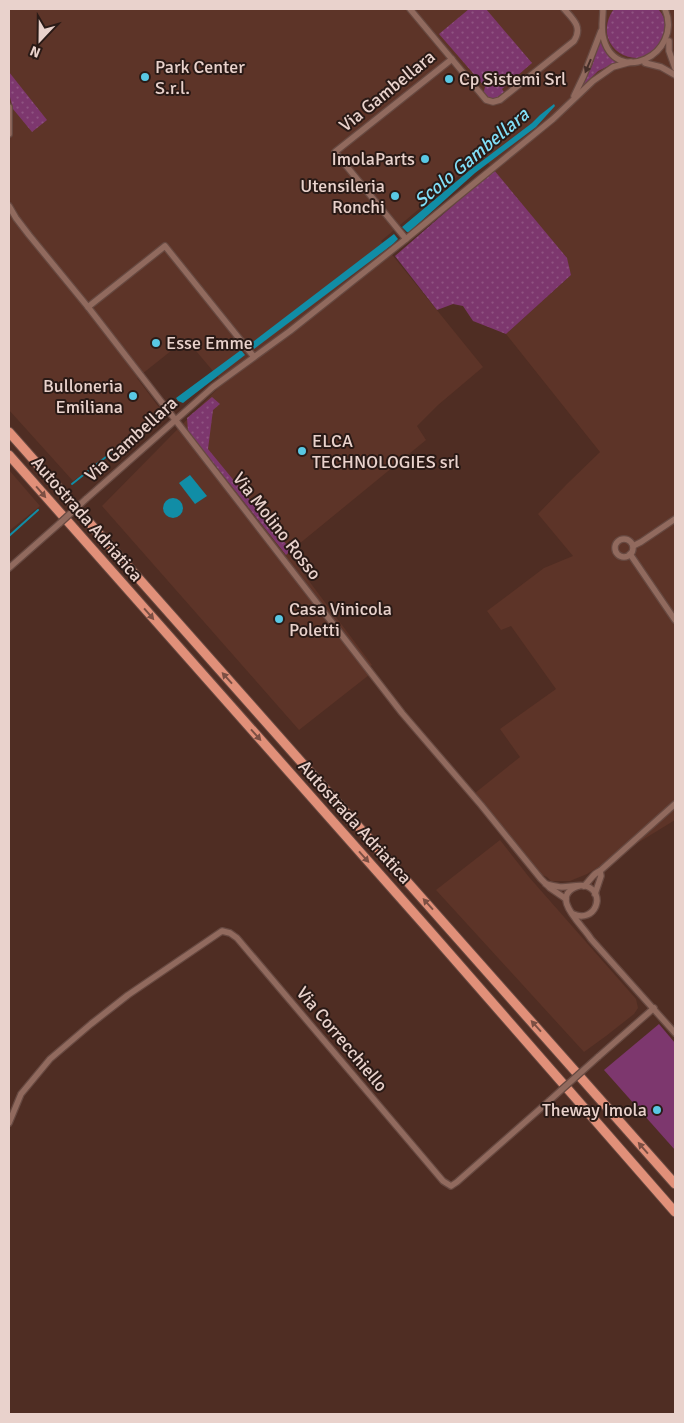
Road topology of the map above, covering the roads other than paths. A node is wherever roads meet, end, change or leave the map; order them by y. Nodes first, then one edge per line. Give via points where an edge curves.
1 (410, 9) edge
2 (564, 9) edge
3 (603, 9) edge
4 (608, 9) edge
5 (665, 9) edge
6 (603, 18) junction
7 (602, 30) junction
8 (669, 41) junction
9 (452, 59) junction
10 (631, 62) junction
11 (643, 62) junction
12 (675, 68) edge
13 (675, 75) edge
14 (572, 100) junction
15 (9, 107) edge
16 (9, 134) edge
17 (9, 206) edge
18 (406, 239) junction
19 (88, 307) junction
20 (254, 356) junction
21 (175, 420) junction
22 (9, 432) edge
23 (9, 455) edge
24 (675, 519) edge
25 (633, 546) junction
26 (630, 554) junction
27 (9, 568) edge
28 (675, 620) edge
29 (675, 804) edge
30 (600, 871) junction
31 (546, 884) junction
32 (581, 886) junction
33 (596, 894) junction
34 (566, 899) junction
35 (592, 913) junction
36 (572, 914) junction
37 (587, 925) junction
38 (654, 1008) junction
39 (675, 1033) edge
40 (9, 1123) edge
41 (675, 1184) edge
42 (675, 1212) edge

1 - 9 street
2 - 9 street via 578,30 574,41 500,100 486,100
3 - 6 street
4 - 6 street
5 - 8 street via 672,25
6 - 7 street
7 - 10 street via 610,51
7 -> 14 street, Via Gambellara
8 - 11 street via 661,53
8 - 12 street
9 - 18 street, Via Gambellara via 335,152
10 - 11 street
10 - 14 street, Via Gambellara via 604,72
11 - 13 street
14 - 18 street, Via Gambellara via 554,119
15 - 16 street
17 - 19 street, Via Molino Rosso via 29,236
18 - 20 street, Via Gambellara
19 - 20 street via 165,246
19 - 21 street, Via Molino Rosso
20 - 21 street, Via Gambellara
21 - 27 street, Via Gambellara, bridge
21 - 31 street, Via Molino Rosso via 402,713
41 -> 22 highway, Autostrada Adriatica
23 -> 42 highway, Autostrada Adriatica
24 - 25 street
25 - 26 street
25 - 26 street via 626,539 618,541 616,546 620,555
26 - 28 street
29 - 30 street
30 - 32 street
30 - 33 street
31 - 32 street
31 - 34 street, Via Molino Rosso
32 - 33 street via 589,887
32 - 34 street via 570,890
33 - 35 street via 597,904
34 - 36 street
35 - 36 street via 582,917
35 - 37 street
36 - 37 street
37 - 38 street via 591,939
38 - 39 street
38 - 40 street, Via Correcchiello, bridge via 451,1186 443,1181 237,938 222,931 128,995 50,1059 21,1094

